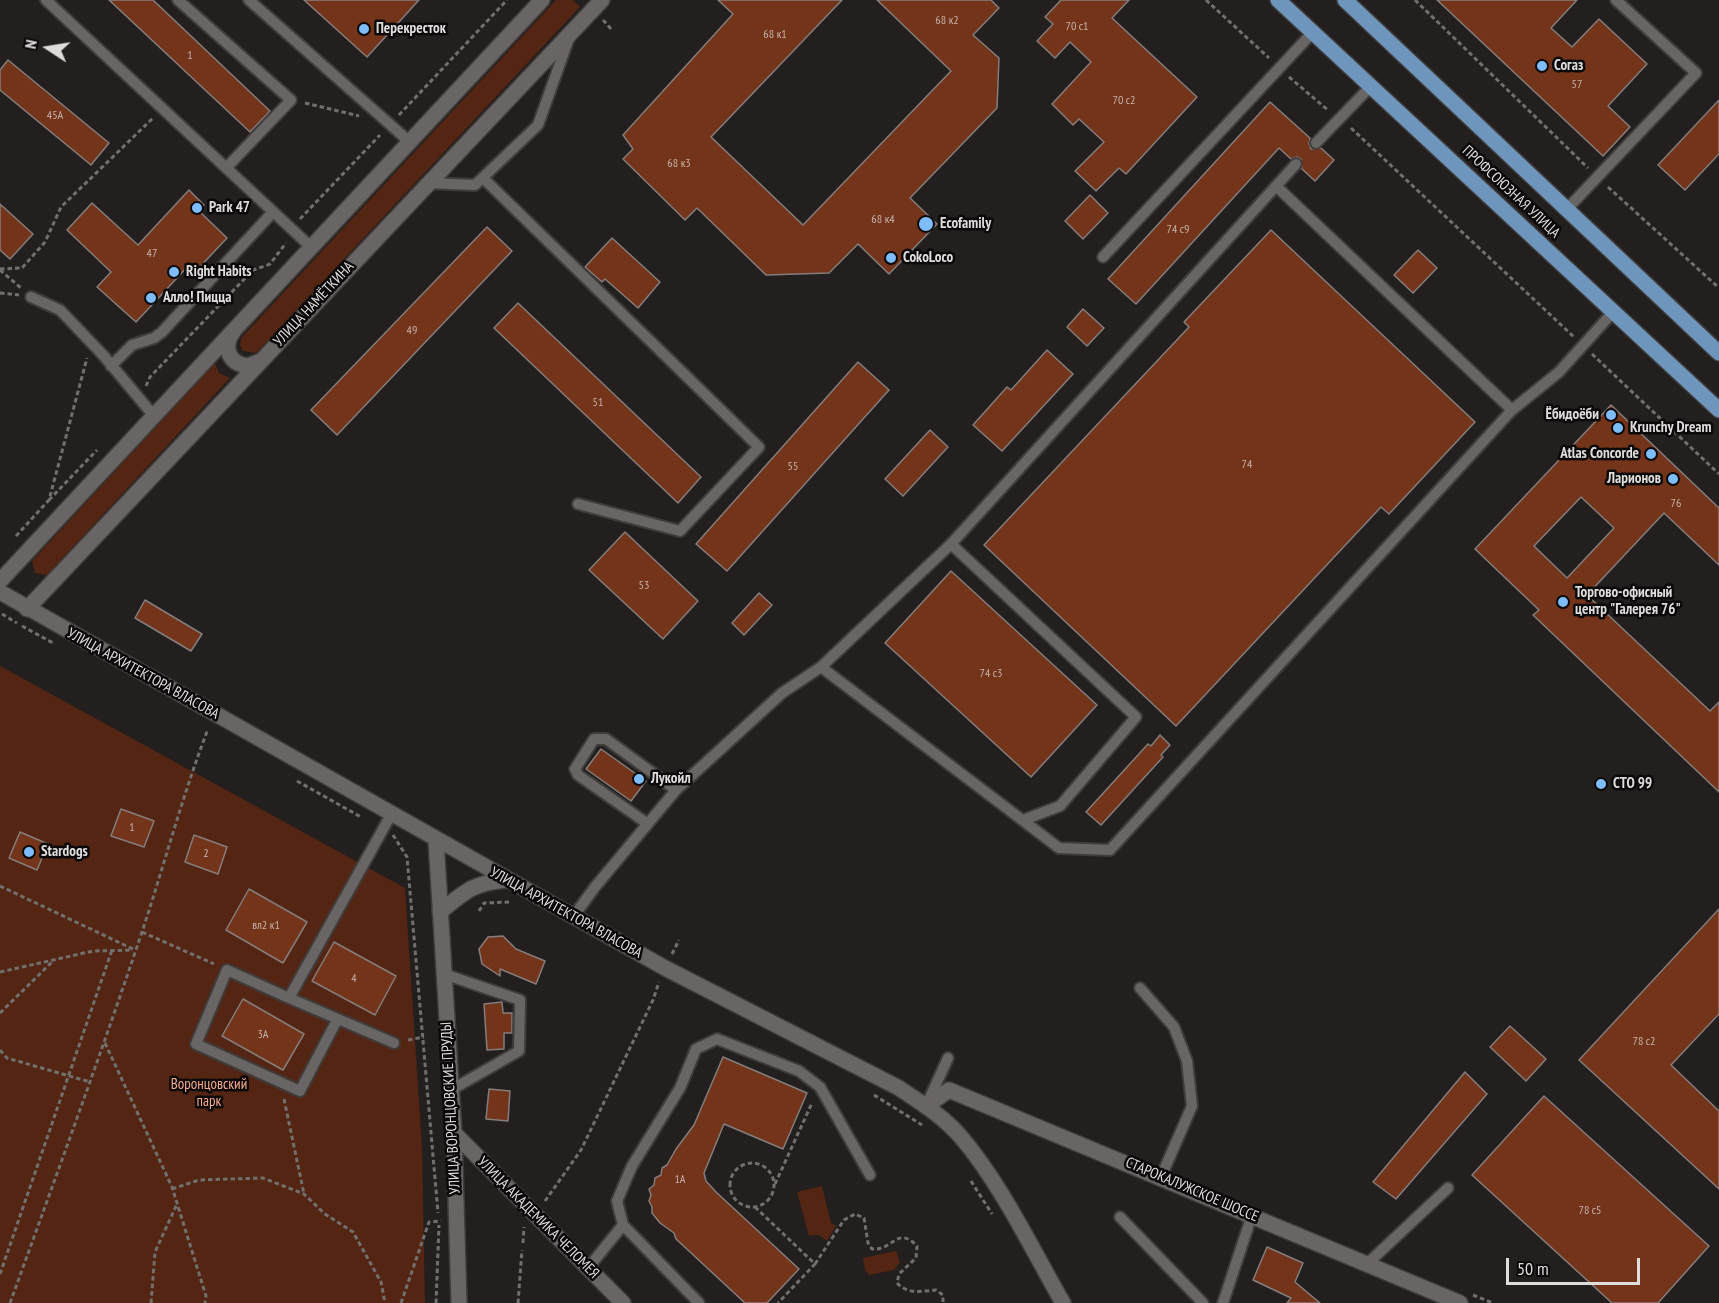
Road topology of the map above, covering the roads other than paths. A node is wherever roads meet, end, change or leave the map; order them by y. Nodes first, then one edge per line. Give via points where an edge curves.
1 (46, 0) edge
2 (178, 0) edge
3 (249, 0) edge
4 (542, 0) edge
5 (602, 0) edge
6 (1278, 0) edge
7 (1345, 0) edge
8 (1616, 0) edge
9 (571, 32) junction
10 (1312, 32) junction
11 (1371, 86) junction
12 (411, 143) junction
13 (1316, 143) dead end
14 (1296, 164) dead end
15 (226, 167) junction
16 (479, 182) junction
17 (427, 183) junction
18 (1276, 186) junction
19 (1568, 208) junction
20 (273, 212) junction
21 (311, 247) junction
22 (1103, 257) dead end
23 (31, 297) road end
24 (1614, 311) junction
25 (233, 332) junction
26 (1719, 353) edge
27 (261, 361) junction
28 (111, 366) junction
29 (1512, 410) junction
30 (1719, 410) edge
31 (154, 416) junction
32 (578, 504) dead end
33 (951, 544) junction
34 (0, 581) edge
35 (0, 592) edge
36 (27, 609) junction
37 (821, 667) junction
38 (676, 790) junction
39 (392, 813) junction
40 (1023, 820) junction
41 (648, 824) junction
42 (436, 840) junction
43 (508, 880) junction
44 (440, 912) junction
45 (573, 917) junction
46 (444, 974) junction
47 (1140, 988) dead end
48 (289, 998) junction
49 (337, 1020) junction
50 (394, 1043) dead end
51 (948, 1058) dead end
52 (451, 1090) junction
53 (926, 1106) junction
54 (454, 1133) junction
55 (870, 1175) dead end
56 (1161, 1177) junction
57 (1448, 1188) dead end
58 (1252, 1215) junction
59 (1120, 1217) dead end
60 (623, 1225) junction
61 (1366, 1264) junction
62 (588, 1268) junction
63 (459, 1303) edge
64 (623, 1303) edge
65 (699, 1303) edge
66 (1063, 1303) edge
67 (1203, 1303) edge
68 (1223, 1303) edge
69 (1460, 1303) edge

1 - 15 lane
2 - 15 lane via 291,100
3 - 12 lane
4 - 12 street
5 - 9 street, УЛИЦА НАМЁТКИНА
6 - 10 main road, ПРОФСОЮЗНАЯ УЛИЦА
7 - 19 main road, ПРОФСОЮЗНАЯ УЛИЦА
8 - 19 lane via 1696,73
9 - 16 lane via 538,125
9 - 17 street, УЛИЦА НАМЁТКИНА
10 - 11 main road, ПРОФСОЮЗНАЯ УЛИЦА
10 - 22 lane
11 - 13 lane
11 - 24 main road, ПРОФСОЮЗНАЯ УЛИЦА
12 - 21 street
14 - 18 lane
15 - 20 lane
16 - 17 lane
16 - 32 lane via 759,447 680,531
17 - 27 street, УЛИЦА НАМЁТКИНА
18 - 29 lane
18 - 33 lane
19 - 26 main road, ПРОФСОЮЗНАЯ УЛИЦА
20 - 21 lane
20 - 28 lane via 162,332 132,345
21 - 25 street
23 - 28 lane via 60,310
24 - 29 lane via 1559,372
24 - 30 main road, ПРОФСОЮЗНАЯ УЛИЦА
25 - 27 street via 227,344 230,357 248,366
25 - 31 street
27 - 36 street, УЛИЦА НАМЁТКИНА
28 - 31 lane
29 - 40 lane via 1110,850 1059,848
31 - 34 street
33 - 37 lane
33 - 40 lane via 1136,717 1060,806
35 - 36 street, УЛИЦА АРХИТЕКТОРА ВЛАСОВА
36 - 39 street, УЛИЦА АРХИТЕКТОРА ВЛАСОВА
37 - 38 lane via 782,693
37 - 40 lane
38 - 41 lane
38 - 41 lane via 606,738 594,739 577,762 578,776
39 - 42 street, УЛИЦА АРХИТЕКТОРА ВЛАСОВА
39 - 48 lane
41 - 45 lane
42 - 43 street, УЛИЦА АРХИТЕКТОРА ВЛАСОВА
42 - 44 street, УЛИЦА ВОРОНЦОВСКИЕ ПРУДЫ
43 - 44 street via 485,881 468,889
43 - 45 street, УЛИЦА АРХИТЕКТОРА ВЛАСОВА
44 - 46 street, УЛИЦА ВОРОНЦОВСКИЕ ПРУДЫ
45 - 53 street, УЛИЦА АРХИТЕКТОРА ВЛАСОВА via 870,1071
46 - 52 street, УЛИЦА ВОРОНЦОВСКИЕ ПРУДЫ
46 - 52 lane via 520,1000 519,1051
47 - 56 lane via 1174,1027 1187,1061 1192,1106
48 - 49 lane
48 - 49 lane via 227,970 196,1044 300,1091
49 - 50 lane
51 - 53 lane
52 - 54 street, УЛИЦА ВОРОНЦОВСКИЕ ПРУДЫ
53 - 56 street, СТАРОКАЛУЖСКОЕ ШОССЕ via 949,1090
53 - 66 street, УЛИЦА АРХИТЕКТОРА ВЛАСОВА via 960,1137 995,1186
54 - 62 street, УЛИЦА АКАДЕМИКА ЧЕЛОМЕЯ
54 - 63 street, УЛИЦА ВОРОНЦОВСКИЕ ПРУДЫ
55 - 60 lane via 820,1087 799,1071 717,1039 696,1049 680,1088 632,1166 617,1201
56 - 58 street, СТАРОКАЛУЖСКОЕ ШОССЕ
57 - 61 lane
58 - 61 street, СТАРОКАЛУЖСКОЕ ШОССЕ
58 - 68 lane
59 - 67 lane
60 - 62 lane
60 - 65 lane
61 - 69 street, СТАРОКАЛУЖСКОЕ ШОССЕ
62 - 64 street, УЛИЦА АКАДЕМИКА ЧЕЛОМЕЯ

